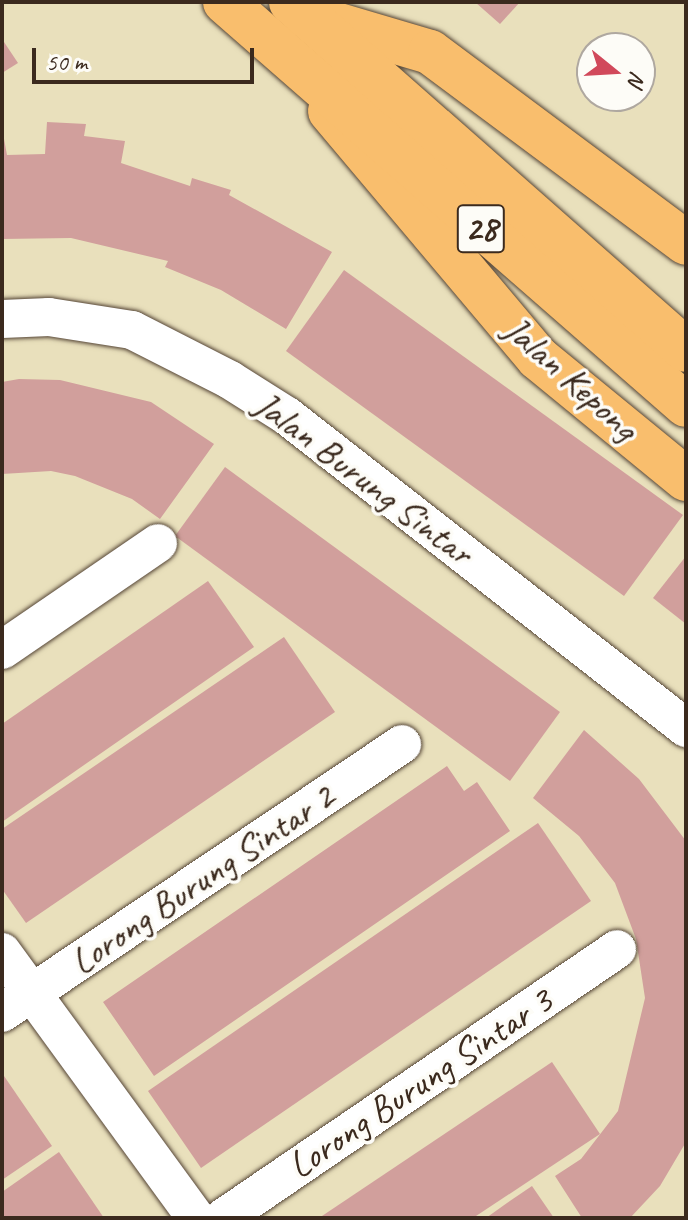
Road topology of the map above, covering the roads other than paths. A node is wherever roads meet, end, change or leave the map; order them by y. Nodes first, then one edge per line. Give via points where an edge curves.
1 (225, 2) edge
2 (298, 8) edge
3 (279, 50) junction
4 (620, 191) junction
5 (686, 200) edge
6 (686, 243) edge
7 (2, 319) edge
8 (686, 350) edge
9 (686, 405) edge
10 (686, 479) edge
11 (158, 543) dead end
12 (2, 650) edge
13 (686, 728) edge
14 (402, 744) dead end
15 (617, 949) dead end
16 (2, 952) edge
17 (17, 1004) edge
18 (196, 1218) edge
19 (223, 1218) edge

1 - 3 main road, 28
2 - 4 main road via 430,52
2 - 8 main road, 28
3 - 9 main road, 28
3 - 10 main road, Jalan Kepong via 538,358
4 - 5 main road
4 - 6 main road
7 - 13 street, Jalan Burung Sintar via 49,317 132,330 230,380 287,416
11 - 12 street
14 - 17 street, Lorong Burung Sintar 2
15 - 19 street, Lorong Burung Sintar 3
16 - 17 street
17 - 18 street

